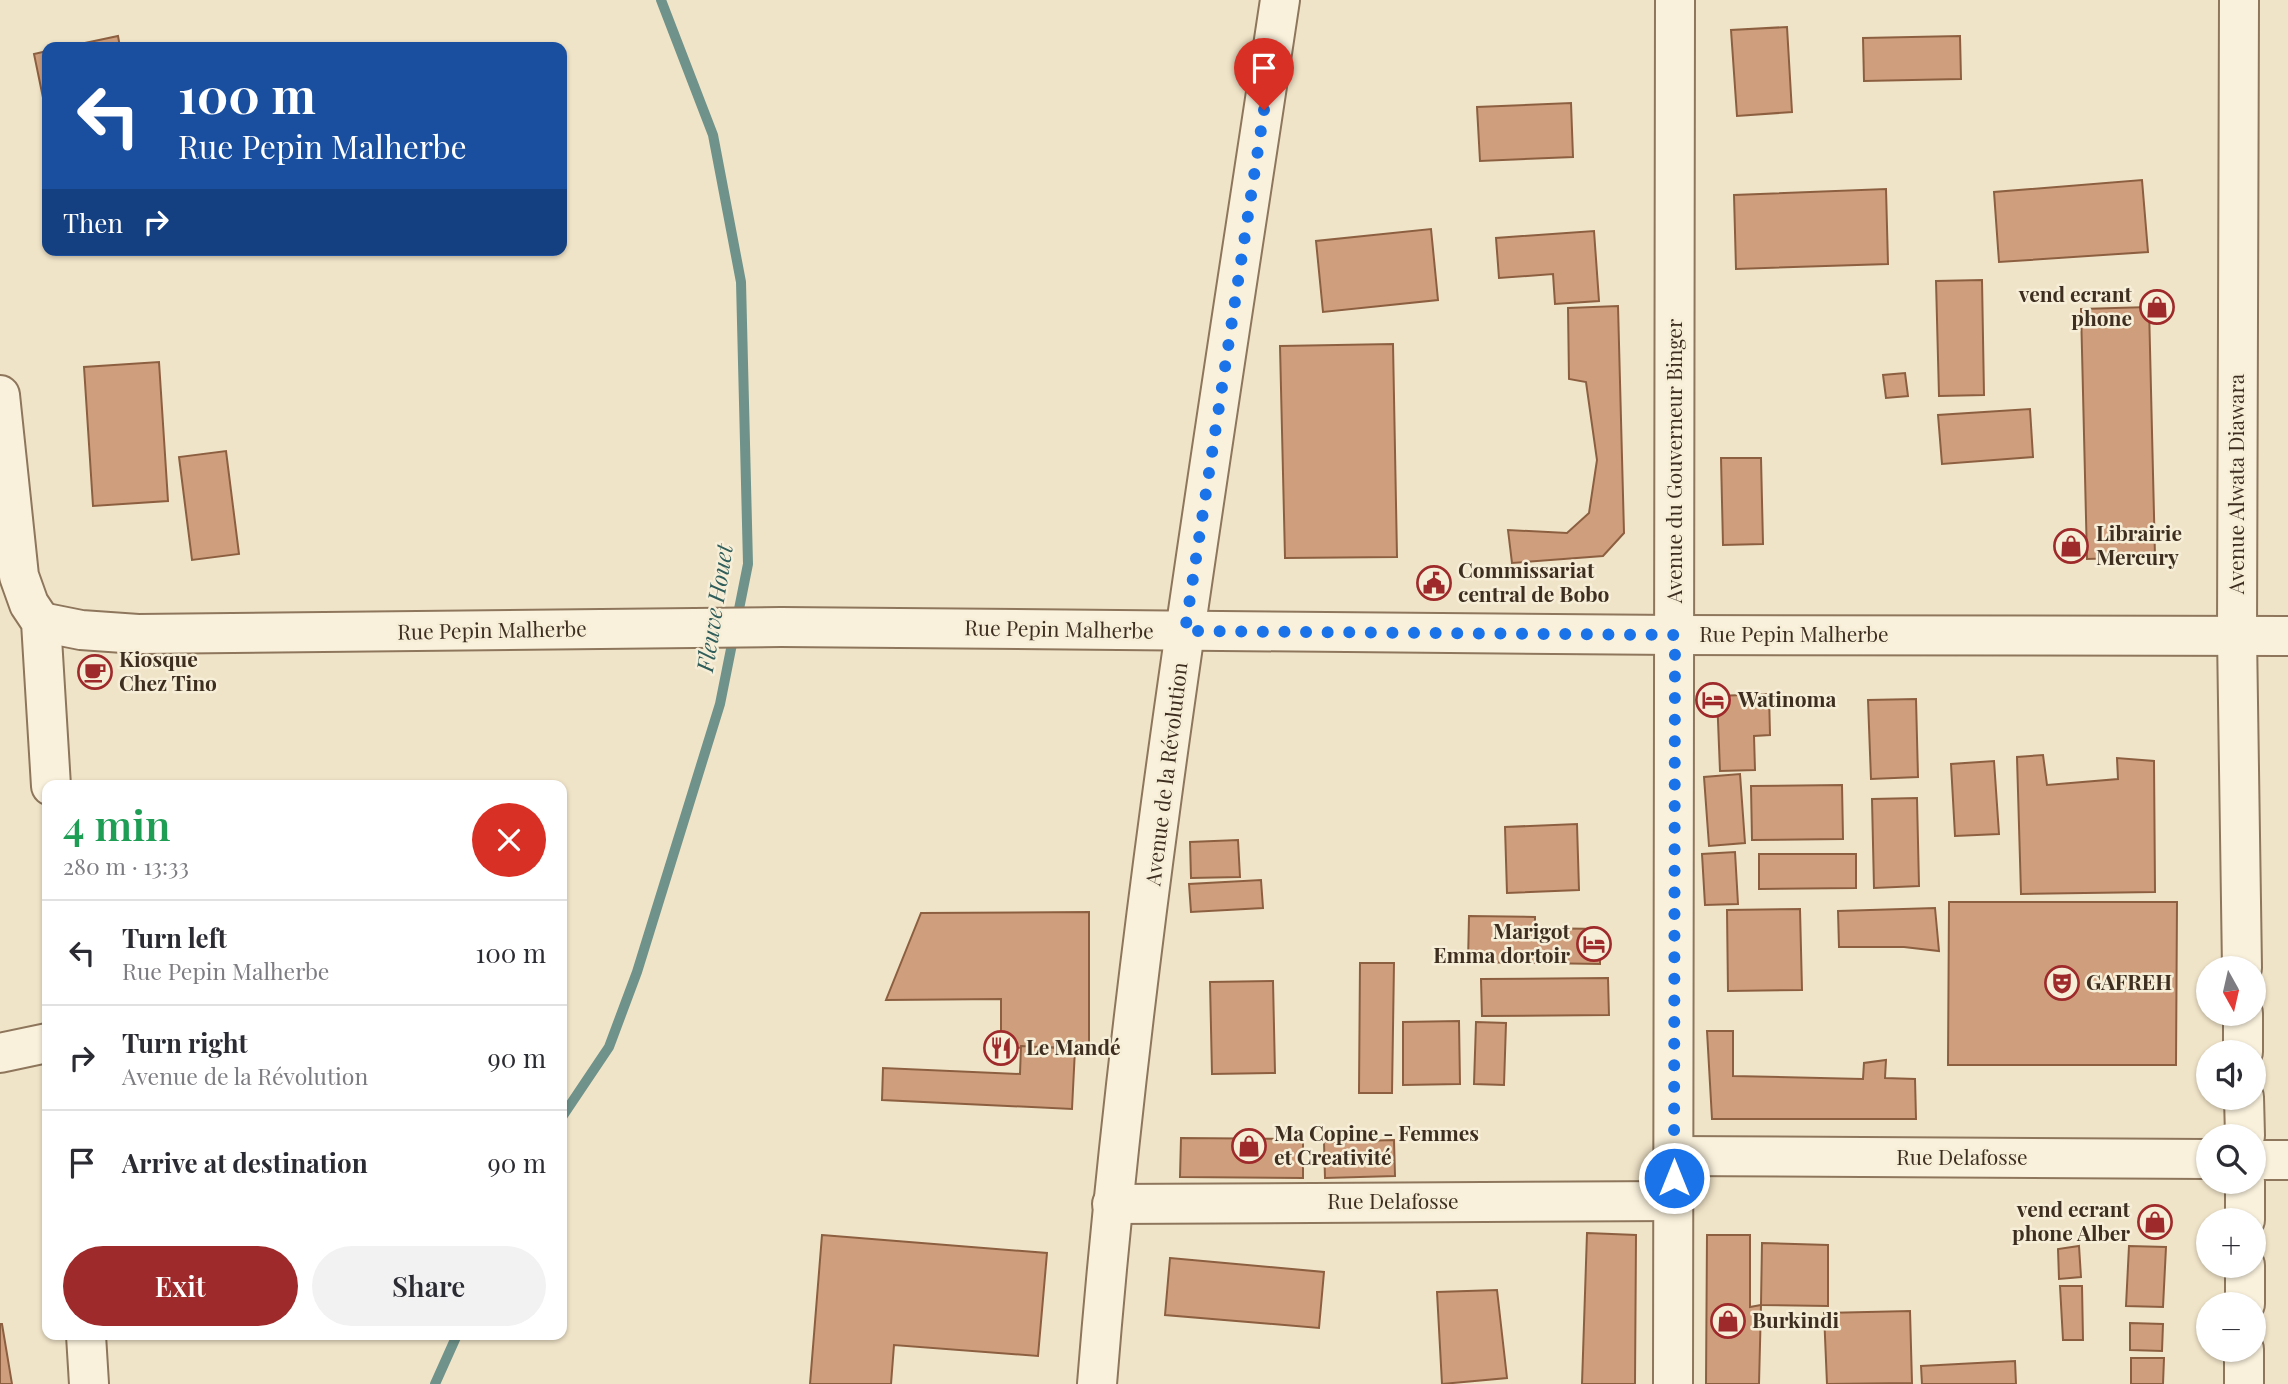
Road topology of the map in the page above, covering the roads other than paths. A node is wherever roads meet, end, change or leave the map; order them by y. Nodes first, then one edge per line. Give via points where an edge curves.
1 (1280, 0) edge
2 (1675, 0) edge
3 (2239, 0) edge
4 (0, 395) edge
5 (10, 578) edge
6 (41, 622) junction
7 (1185, 631) junction
8 (1675, 635) junction
9 (2237, 636) junction
10 (2288, 636) edge
11 (51, 780) edge
12 (2242, 956) edge
13 (42, 1044) edge
14 (0, 1053) edge
15 (1674, 1156) junction
16 (2196, 1160) edge
17 (2266, 1160) edge
18 (2288, 1160) edge
19 (1674, 1201) junction
20 (1112, 1204) junction
21 (86, 1340) edge
22 (2244, 1362) edge
23 (89, 1384) edge
24 (1097, 1384) edge
25 (1673, 1384) edge
26 (2244, 1384) edge

1 - 7 street, Avenue de la Révolution
2 - 8 street, Avenue du Gouverneur Binger
3 - 9 street, Avenue Alwata Diawara
4 - 5 street
5 - 6 street
6 - 7 street, Rue Pepin Malherbe via 81,631 138,634 780,627
6 - 11 street
7 - 8 street, Rue Pepin Malherbe
7 - 20 street, Avenue de la Révolution
8 - 9 street, Rue Pepin Malherbe
8 - 15 street, Avenue du Gouverneur Binger
9 - 10 street, Rue Pepin Malherbe
9 - 12 street, Avenue Alwata Diawara
13 - 14 street
15 - 16 street, Rue Delafosse
15 - 19 street, Avenue du Gouverneur Binger
17 - 18 street
19 - 20 street, Rue Delafosse
19 - 25 street, Avenue du Gouverneur Binger
20 - 24 street, Avenue de la Révolution
21 - 23 street
22 - 26 street

